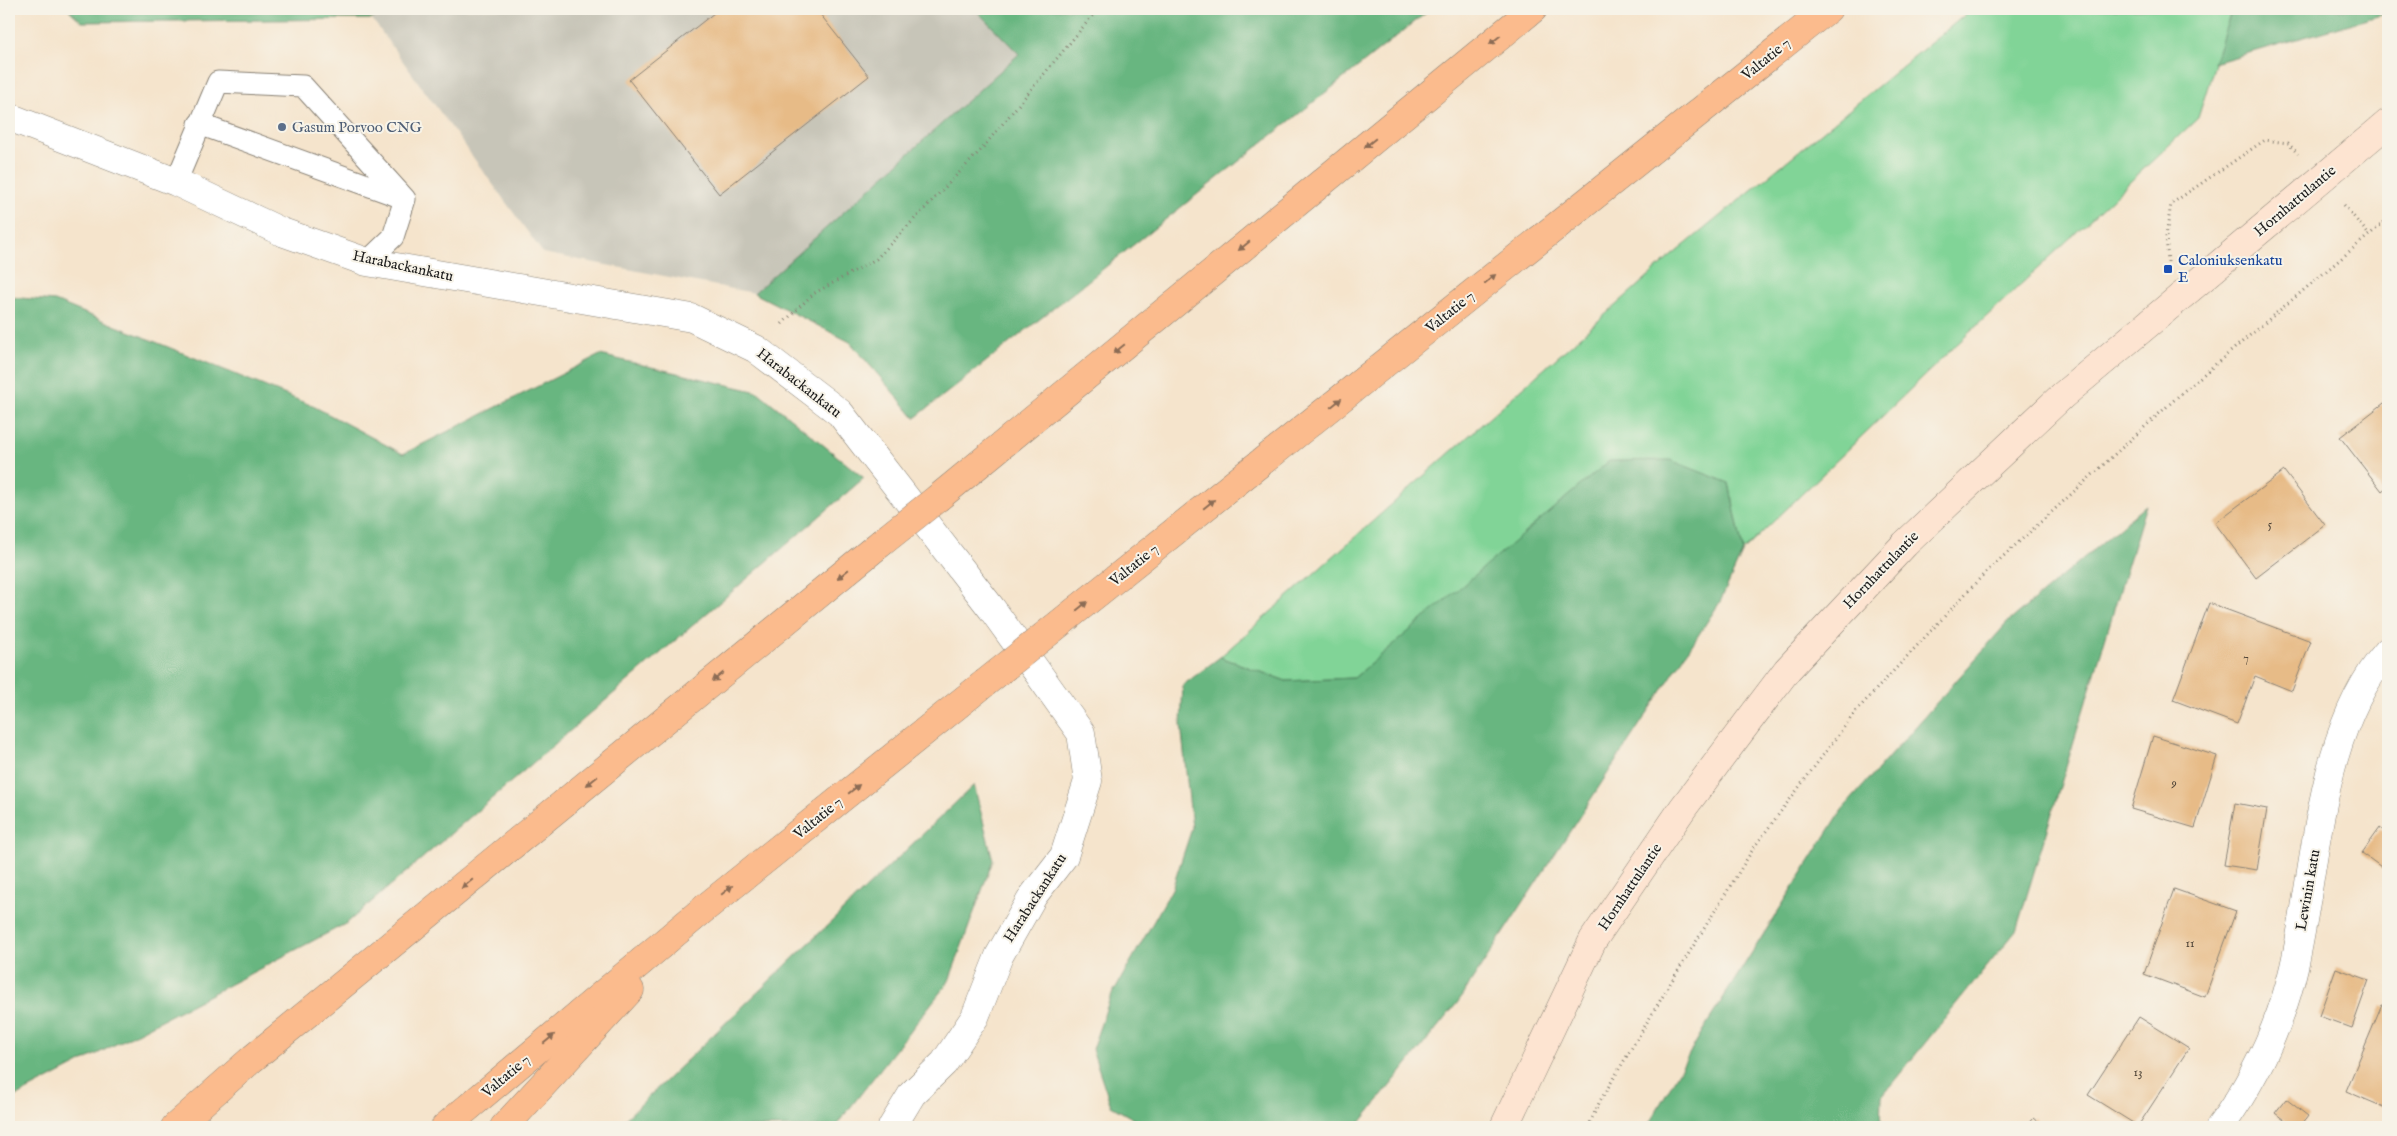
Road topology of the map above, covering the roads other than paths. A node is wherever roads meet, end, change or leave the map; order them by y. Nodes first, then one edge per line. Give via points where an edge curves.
1 (1533, 9) edge
2 (1828, 9) edge
3 (9, 116) edge
4 (2388, 123) edge
5 (199, 124) junction
6 (176, 182) junction
7 (405, 199) junction
8 (367, 262) junction
9 (2388, 651) edge
10 (704, 908) junction
11 (252, 1060) junction
12 (156, 1127) edge
13 (175, 1127) edge
14 (445, 1127) edge
15 (504, 1127) edge
16 (892, 1127) edge
17 (1504, 1127) edge
18 (2220, 1127) edge

1 -> 11 highway, bridge
10 -> 2 highway, Valtatie 7, bridge
3 - 6 street, Harabackankatu
4 - 17 street, Hornhattulantie via 2062,396 1905,544 1786,670 1683,808 1594,940
5 - 6 lane
5 - 7 lane
5 - 7 lane via 218,82 303,86
6 - 8 street, Harabackankatu via 282,232
7 - 8 lane via 393,237
8 - 16 street, Harabackankatu via 692,318 756,349 840,413 992,609 1081,733 1088,781 1064,856 1033,896 998,956 976,1017 944,1063 912,1094
9 - 18 street, Lewinin katu via 2374,667 2345,722 2324,802 2294,968 2276,1026 2256,1068
14 -> 10 highway, Valtatie 7
10 - 15 highway
11 - 12 highway
11 - 13 highway

